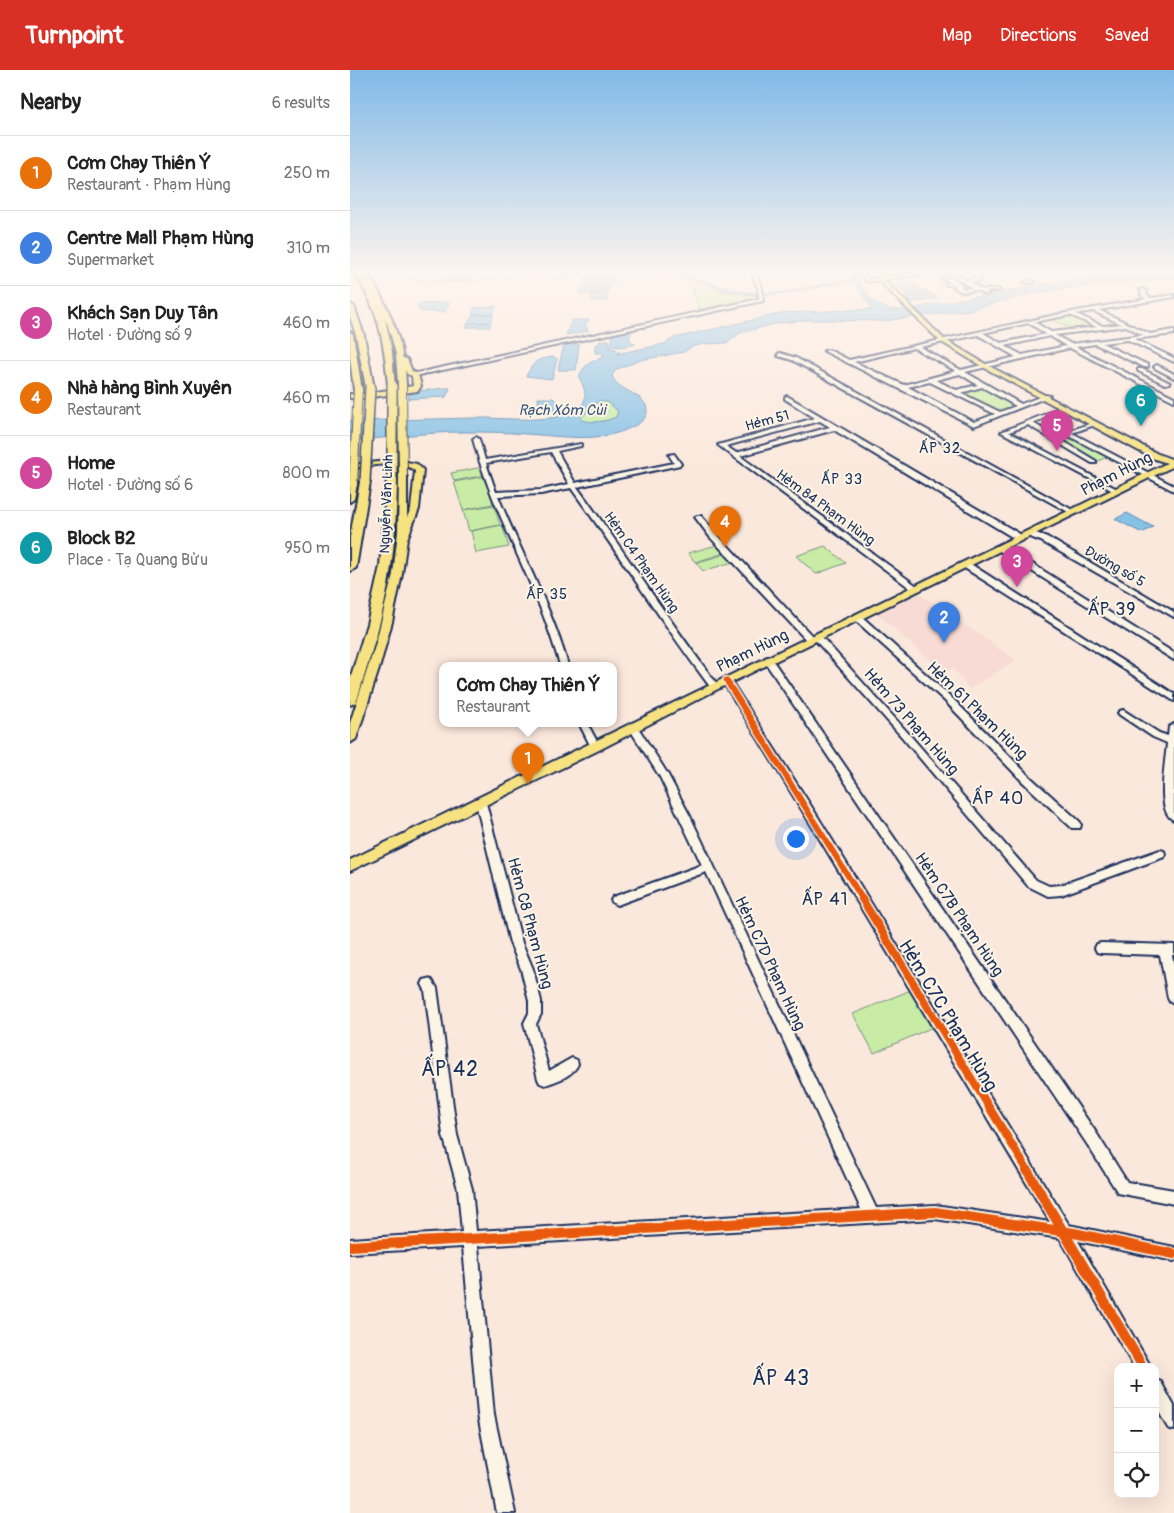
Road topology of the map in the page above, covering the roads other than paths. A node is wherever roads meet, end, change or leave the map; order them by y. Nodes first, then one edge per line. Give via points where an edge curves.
1 (350, 338) edge
2 (361, 338) edge
3 (386, 338) edge
4 (395, 338) edge
5 (582, 338) edge
6 (950, 338) edge
7 (987, 338) edge
8 (1031, 338) edge
9 (1058, 338) edge
10 (1127, 338) edge
11 (1129, 338) edge
12 (944, 340) junction
13 (1096, 343) junction
14 (1000, 345) junction
15 (915, 346) junction
16 (1071, 346) junction
17 (828, 351) dead end
18 (780, 355) dead end
19 (1022, 357) junction
20 (402, 360) junction
21 (1174, 360) edge
22 (850, 361) junction
23 (987, 365) junction
24 (1157, 367) dead end
25 (353, 368) edge
26 (960, 372) junction
27 (415, 374) junction
28 (1174, 376) edge
29 (931, 380) junction
30 (1174, 381) edge
31 (1167, 383) junction
32 (397, 384) junction
33 (983, 385) junction
34 (903, 387) junction
35 (1149, 387) junction
36 (956, 392) junction
37 (350, 396) edge
38 (1046, 396) junction
39 (787, 398) dead end
40 (1174, 399) edge
41 (1020, 406) junction
42 (1065, 408) junction
43 (999, 414) junction
44 (820, 419) junction
45 (1028, 422) junction
46 (1096, 423) junction
47 (834, 428) junction
48 (1066, 433) junction
49 (1053, 437) junction
50 (476, 439) dead end
51 (579, 445) dead end
52 (721, 445) joint
53 (553, 450) junction
54 (672, 455) dead end
55 (736, 455) junction
56 (1110, 456) junction
57 (482, 462) junction
58 (1094, 462) junction
59 (1172, 462) edge
60 (350, 467) edge
61 (1075, 470) junction
62 (1148, 477) junction
63 (398, 478) junction
64 (573, 486) junction
65 (1174, 489) edge
66 (1117, 491) junction
67 (494, 494) junction
68 (350, 499) edge
69 (1074, 512) junction
70 (698, 517) dead end
71 (1036, 535) junction
72 (402, 542) junction
73 (1001, 548) junction
74 (966, 565) junction
75 (350, 568) edge
76 (917, 589) junction
77 (1174, 615) edge
78 (857, 618) junction
79 (814, 638) junction
80 (1174, 656) edge
81 (768, 660) junction
82 (563, 662) edge
83 (726, 680) junction
84 (714, 686) junction
85 (1174, 698) edge
86 (350, 700) edge
87 (1123, 713) dead end
88 (585, 727) edge
89 (634, 728) junction
90 (1173, 734) edge
91 (350, 739) edge
92 (595, 747) junction
93 (1171, 790) edge
94 (481, 803) junction
95 (1174, 816) edge
96 (1076, 824) dead end
97 (1160, 854) dead end
98 (350, 866) edge
99 (708, 867) junction
100 (617, 900) dead end
101 (1101, 948) dead end
102 (1170, 950) edge
103 (428, 984) dead end
104 (1174, 998) edge
105 (572, 1064) dead end
106 (1174, 1197) edge
107 (872, 1216) junction
108 (1064, 1231) junction
109 (470, 1239) junction
110 (350, 1246) edge
111 (1174, 1254) edge
112 (1141, 1363) edge
113 (1159, 1395) edge
114 (1174, 1422) edge
115 (506, 1513) edge

1 - 25 main road
2 - 75 highway, Nguyễn Văn Linh, bridge via 370,388 365,482
3 - 32 highway, Nguyễn Văn Linh
4 - 20 main road, Nguyễn Văn Linh
5 - 27 street
6 - 12 street
7 - 14 street
8 - 14 street
9 - 16 street
10 - 13 street
11 - 21 street
12 - 15 street
12 - 23 main road
13 - 16 street
13 - 31 street
14 - 19 street
15 - 22 street
15 - 26 street
16 - 19 street
16 - 35 street
17 - 22 street
18 - 69 street via 794,359
19 - 23 street
20 - 27 main road via 405,360 409,373
20 - 32 main road, Nguyễn Văn Linh
22 - 34 street
23 - 26 street
23 - 38 main road
24 - 28 street
25 - 68 main road, bridge via 358,390
26 - 29 street
26 - 33 street
27 - 37 main road via 417,386 413,390
29 - 34 street
29 - 36 street
30 - 31 street
31 - 35 street
32 - 63 highway, Nguyễn Văn Linh, bridge
33 - 36 street
33 - 41 street
34 - 43 street via 974,424
35 - 40 street
36 - 43 street
38 - 41 street
38 - 42 main road
38 - 46 main road
39 - 44 street, Đường số 5
41 - 43 street
42 - 45 street
42 - 46 main road
44 - 47 street, Đường số 5
44 - 52 street, Hẻm 51
45 - 49 street
45 - 61 street via 1004,432
46 - 48 street
46 - 59 main road
47 - 55 street
47 - 71 street, Đường số 5
48 - 49 street
48 - 56 street
49 - 58 street
50 - 57 street
51 - 53 street
52 - 55 street, Hẻm 84 Phạm Hùng
53 - 57 street
53 - 64 street, Hẻm C4 Phạm Hùng
54 - 64 street via 678,464
55 - 76 street, Hẻm 84 Phạm Hùng
56 - 58 street
56 - 62 street
57 - 67 street
58 - 61 street
59 - 62 main road, Phạm Hùng
60 - 72 main road via 410,463 418,467 416,509
61 - 66 street
62 - 65 street
62 - 66 main road, Phạm Hùng
63 - 72 main road, Nguyễn Văn Linh
63 - 86 highway, Nguyễn Văn Linh via 380,593
64 - 67 street via 541,492
64 - 84 street, Hẻm C4 Phạm Hùng
66 - 69 main road, Phạm Hùng
67 - 82 street via 553,629
69 - 71 main road, Phạm Hùng
70 - 79 street, Hẻm 73 Phạm Hùng
71 - 73 main road, Phạm Hùng
71 - 77 street, Đường số 5
72 - 91 main road, Nguyễn Văn Linh via 394,592 378,654
73 - 74 main road, Phạm Hùng
73 - 80 street
74 - 76 main road, Phạm Hùng
74 - 85 street
76 - 78 main road, Phạm Hùng
78 - 79 main road, Phạm Hùng
78 - 96 street, Hẻm 61 Phạm Hùng via 948,699 1026,779
79 - 81 main road, Phạm Hùng
79 - 97 street, Hẻm 73 Phạm Hùng via 905,735 1032,883 1048,891 1061,890
81 - 83 main road, Phạm Hùng
81 - 106 street, Hẻm C7B Phạm Hùng via 1123,1188
83 - 84 main road, Phạm Hùng
83 - 108 street, Hẻm C7C Phạm Hùng
84 - 89 main road, Phạm Hùng
87 - 90 street via 1156,734
88 - 92 street
89 - 92 main road, Phạm Hùng
89 - 99 street, Hẻm C7D Phạm Hùng via 664,776
90 - 93 street
92 - 94 main road, Phạm Hùng
93 - 95 street via 1169,810
94 - 98 main road, Phạm Hùng
94 - 105 street, Hẻm C8 Phạm Hùng via 516,943 535,1001 535,1014 530,1023 545,1079
99 - 100 street
99 - 107 street, Hẻm C7D Phạm Hùng
101 - 102 street
102 - 104 street
103 - 109 street via 450,1134 465,1189
107 - 108 street via 935,1212
107 - 109 street
108 - 111 street
108 - 112 street, Hẻm C7C Phạm Hùng
109 - 110 street
109 - 115 street via 486,1415
113 - 114 street

